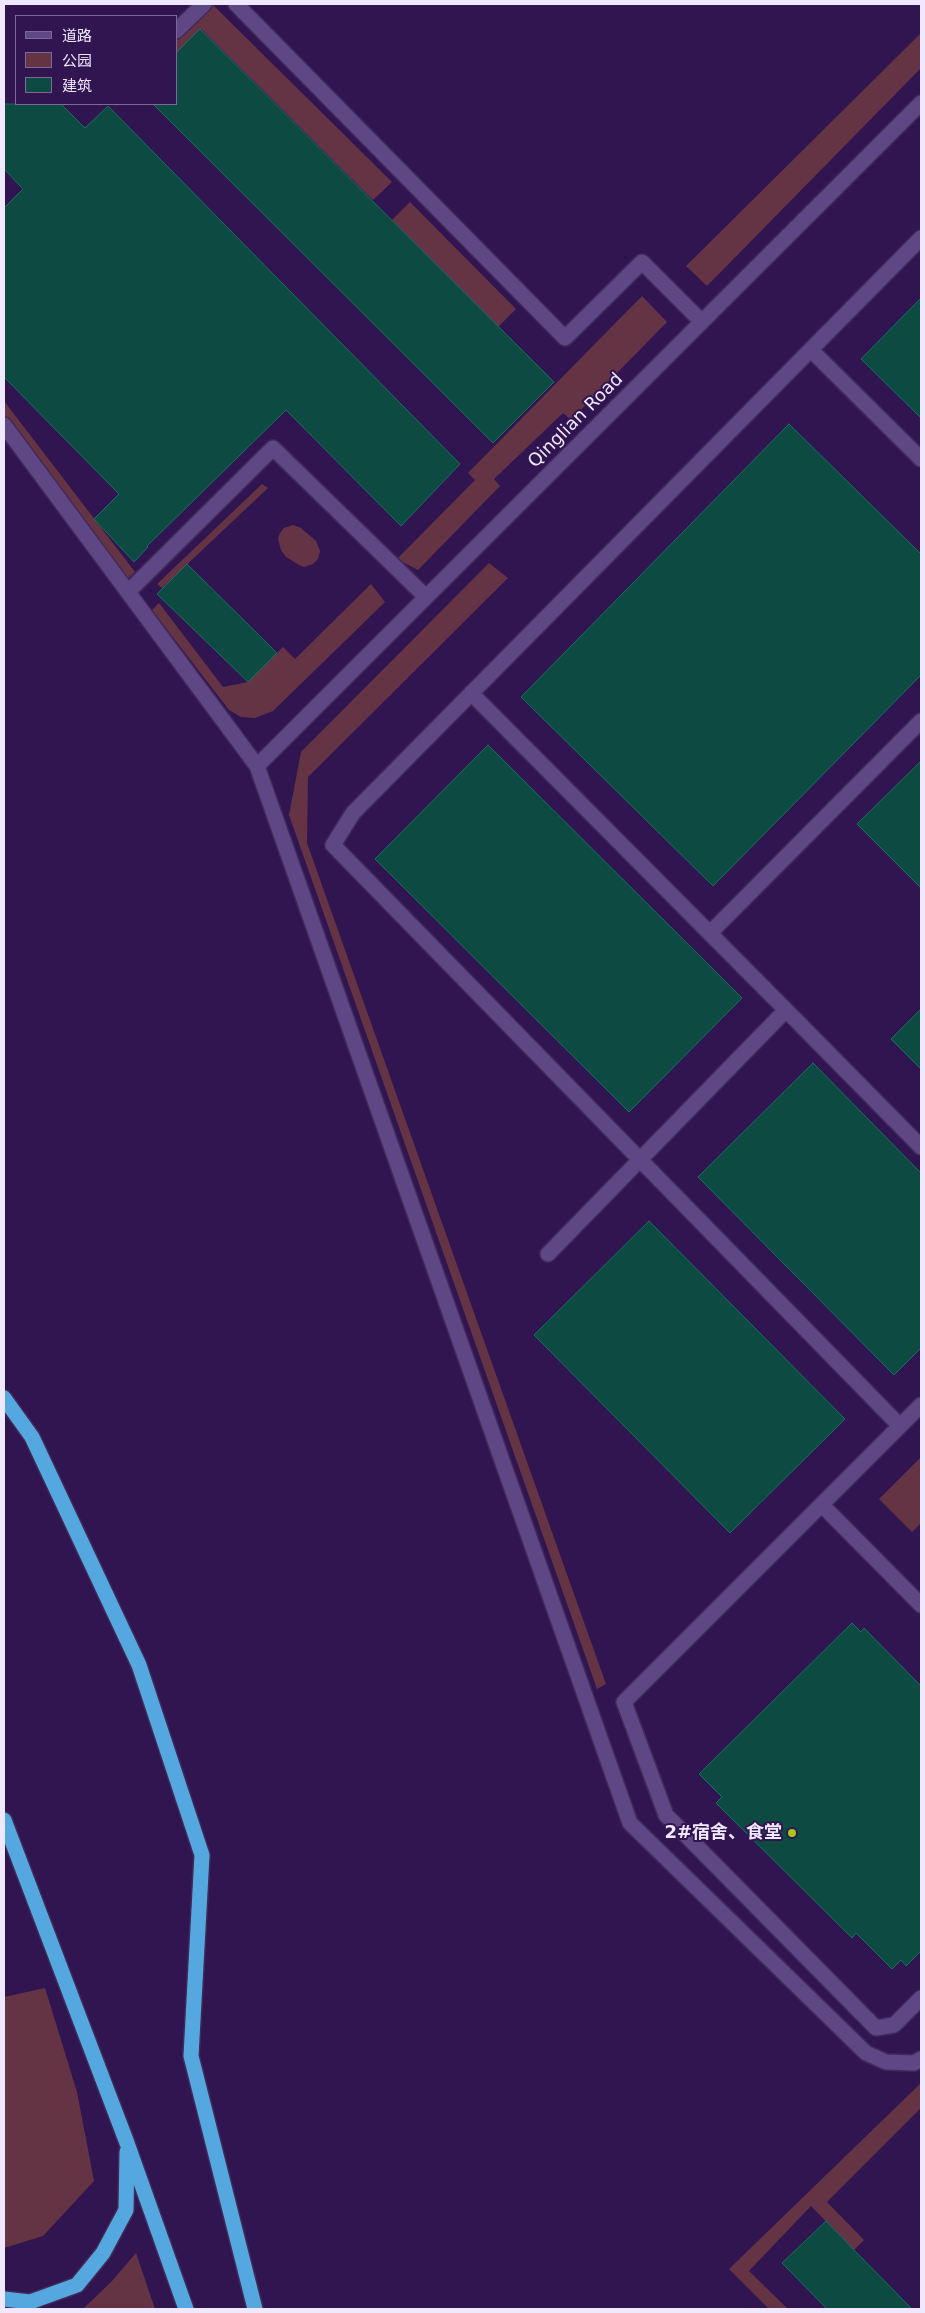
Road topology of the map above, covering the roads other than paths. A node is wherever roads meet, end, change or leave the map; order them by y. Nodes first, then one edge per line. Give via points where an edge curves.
1 (204, 4) edge
2 (236, 4) edge
3 (178, 29) edge
4 (921, 103) edge
5 (921, 238) edge
6 (702, 322) junction
7 (811, 350) junction
8 (4, 425) edge
9 (921, 460) edge
10 (128, 592) junction
11 (426, 597) junction
12 (471, 693) junction
13 (921, 721) edge
14 (258, 766) junction
15 (710, 933) junction
16 (786, 1010) junction
17 (921, 1147) edge
18 (640, 1159) junction
19 (548, 1254) dead end
20 (4, 1398) edge
21 (921, 1405) edge
22 (900, 1426) junction
23 (822, 1505) junction
24 (921, 1605) edge
25 (4, 1820) edge
26 (921, 1998) edge
27 (921, 2059) edge
28 (127, 2143) junction
29 (4, 2299) edge
30 (186, 2309) edge
31 (255, 2309) edge

1 - 3 street
2 - 6 street via 565,338 642,262
4 - 6 street, Qinglian Road
5 - 7 street
6 - 11 street, Qinglian Road
7 - 9 street
7 - 12 street
8 - 10 street
10 - 11 street via 273,448
10 - 14 street
11 - 14 street, Qinglian Road
12 - 15 street
12 - 18 street via 353,813 333,845
13 - 15 street
14 - 27 street via 630,1823 866,2053 886,2062 914,2063
15 - 16 street
16 - 17 street
16 - 18 street
18 - 19 street
18 - 22 street
20 - 31 highway via 32,1437 139,1665 202,1855 191,2056
21 - 22 street
22 - 23 street
23 - 24 street
23 - 26 street via 624,1702 666,1815 876,2028 894,2025
25 - 28 highway
28 - 29 highway via 126,2210 103,2253 77,2285 30,2302
28 - 30 highway

